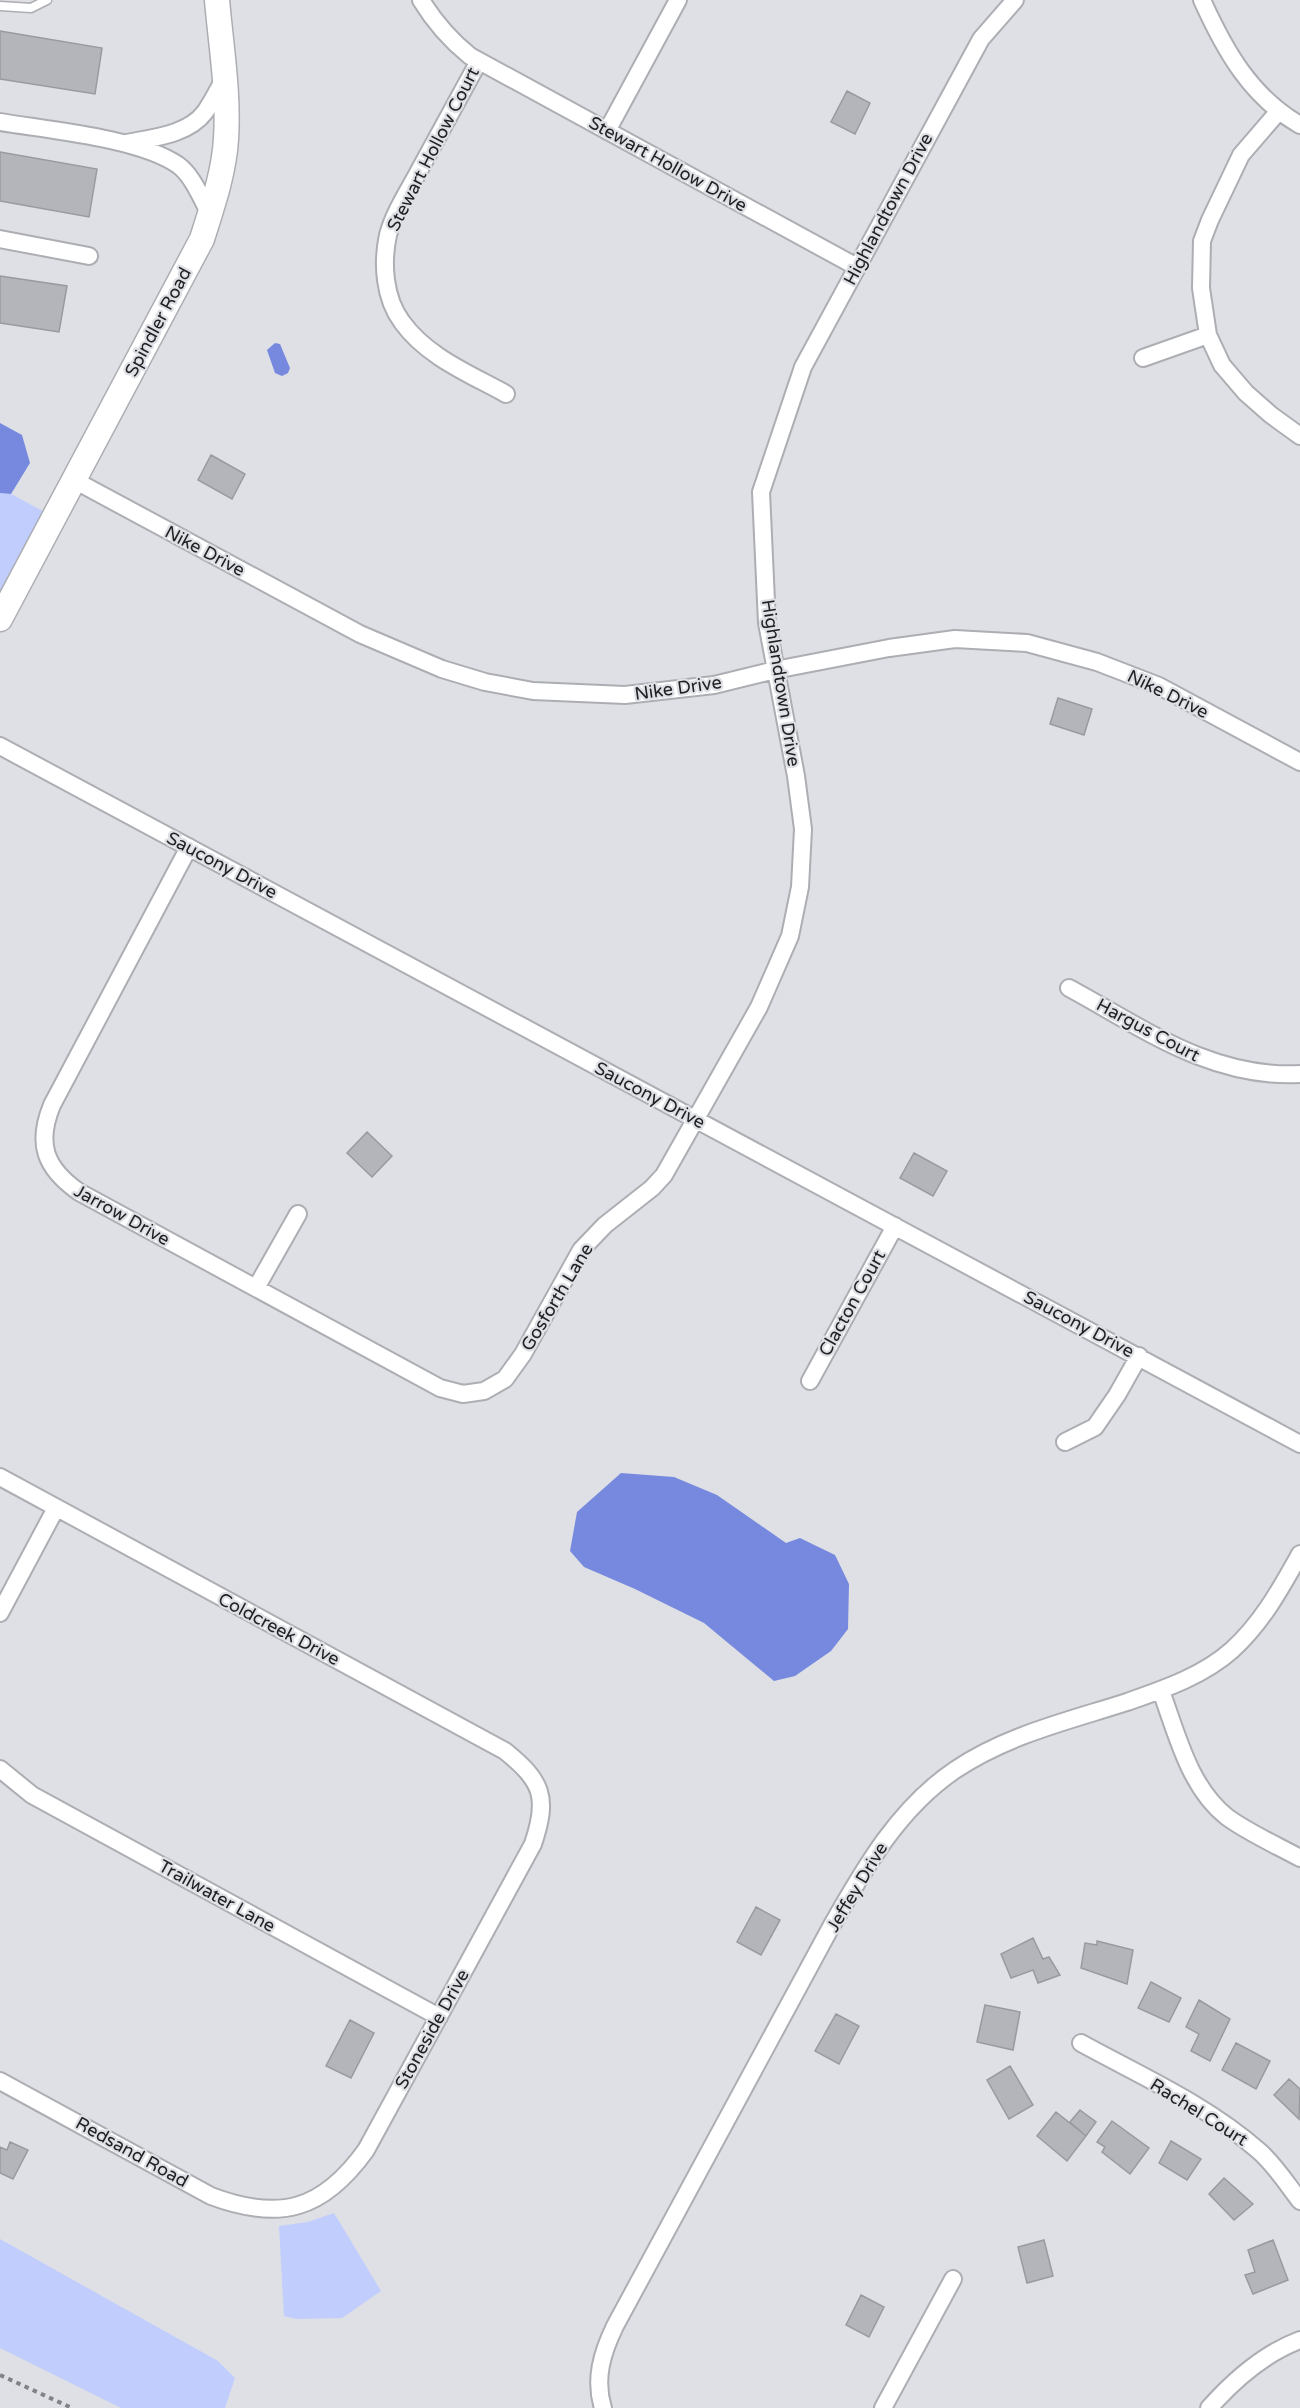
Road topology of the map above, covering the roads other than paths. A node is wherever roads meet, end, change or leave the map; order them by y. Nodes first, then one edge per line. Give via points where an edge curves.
1 (47, 0) edge
2 (218, 0) edge
3 (421, 0) edge
4 (678, 0) edge
5 (1015, 0) edge
6 (1202, 0) edge
7 (0, 6) edge
8 (479, 61) junction
9 (224, 79) junction
10 (1278, 112) junction
11 (0, 122) edge
12 (1300, 125) edge
13 (608, 131) junction
14 (125, 143) junction
15 (210, 214) junction
16 (0, 239) edge
17 (89, 256) dead end
18 (857, 267) junction
19 (1208, 335) junction
20 (1143, 358) dead end
21 (506, 394) dead end
22 (1300, 436) edge
23 (74, 480) junction
24 (0, 619) edge
25 (775, 670) junction
26 (0, 746) edge
27 (1300, 762) edge
28 (189, 847) junction
29 (1069, 988) dead end
30 (1300, 1074) edge
31 (696, 1120) junction
32 (298, 1214) dead end
33 (895, 1226) junction
34 (256, 1288) junction
35 (1139, 1356) junction
36 (810, 1381) dead end
37 (484, 1391) joint
38 (1065, 1442) dead end
39 (1300, 1444) edge
40 (0, 1477) edge
41 (56, 1508) junction
42 (1300, 1554) edge
43 (0, 1613) edge
44 (1161, 1691) junction
45 (0, 1768) edge
46 (540, 1798) joint
47 (1300, 1858) edge
48 (439, 2017) junction
49 (1081, 2043) dead end
50 (0, 2081) edge
51 (1300, 2201) edge
52 (269, 2209) joint
53 (953, 2279) dead end
54 (1300, 2340) edge
55 (602, 2403) edge
56 (883, 2408) edge
57 (1209, 2408) edge

1 - 7 lane via 31,8
2 - 9 street, Spindler Road
3 - 8 street, Stewart Hollow Drive via 449,40
4 - 13 street
5 - 18 street, Highlandtown Drive via 981,39
6 - 10 street via 1236,62 1256,91
8 - 13 street, Stewart Hollow Drive
8 - 21 street, Stewart Hollow Court via 400,206 389,233 384,264 388,293 401,322 446,361
9 - 14 street via 204,114 189,126
9 - 15 street, Spindler Road via 226,142
10 - 12 street
10 - 19 street via 1241,155 1202,241 1201,288
11 - 14 street
13 - 18 street, Stewart Hollow Drive
14 - 15 street via 179,165
15 - 23 street, Spindler Road via 191,261
16 - 17 street
18 - 25 street, Highlandtown Drive via 803,367 761,492 766,623
19 - 20 street
19 - 22 street via 1222,365 1246,393
23 - 24 street, Spindler Road
23 - 25 street, Nike Drive via 360,634 442,669 485,682 533,691 625,695 714,685
25 - 27 street, Nike Drive via 955,639 1027,643 1097,662 1159,686
25 - 31 street, Highlandtown Drive via 803,829 800,887 790,936 769,988
26 - 28 street, Saucony Drive
28 - 31 street, Saucony Drive
28 - 34 street, Jarrow Drive via 52,1105 45,1122 44,1150 60,1179 79,1192
29 - 30 street, Hargus Court via 1190,1055 1232,1069 1273,1076
31 - 33 street, Saucony Drive
31 - 37 street, Gosforth Lane via 664,1175 581,1250 515,1367 505,1379
32 - 34 street
33 - 35 street, Saucony Drive
33 - 36 street, Clacton Court
34 - 37 street, Jarrow Drive via 440,1388 463,1394
35 - 38 street via 1095,1427
35 - 39 street, Saucony Drive
40 - 41 street, Coldcreek Drive
41 - 43 street
41 - 46 street, Coldcreek Drive via 505,1751 528,1770
42 - 44 street, Jeffey Drive via 1258,1622 1232,1650 1202,1672
44 - 47 street via 1203,1792 1228,1817
44 - 55 street, Jeffey Drive via 990,1749 919,1798 888,1835 859,1878 615,2326 602,2353
45 - 48 street, Trailwater Lane via 32,1795
46 - 48 street, Stoneside Drive via 540,1822 533,1844
48 - 52 street, Stoneside Drive via 349,2174 300,2206
49 - 51 street, Rachel Court via 1238,2133 1261,2153
50 - 52 street, Redsand Road via 211,2196 239,2206
53 - 56 street
54 - 57 street via 1251,2368

